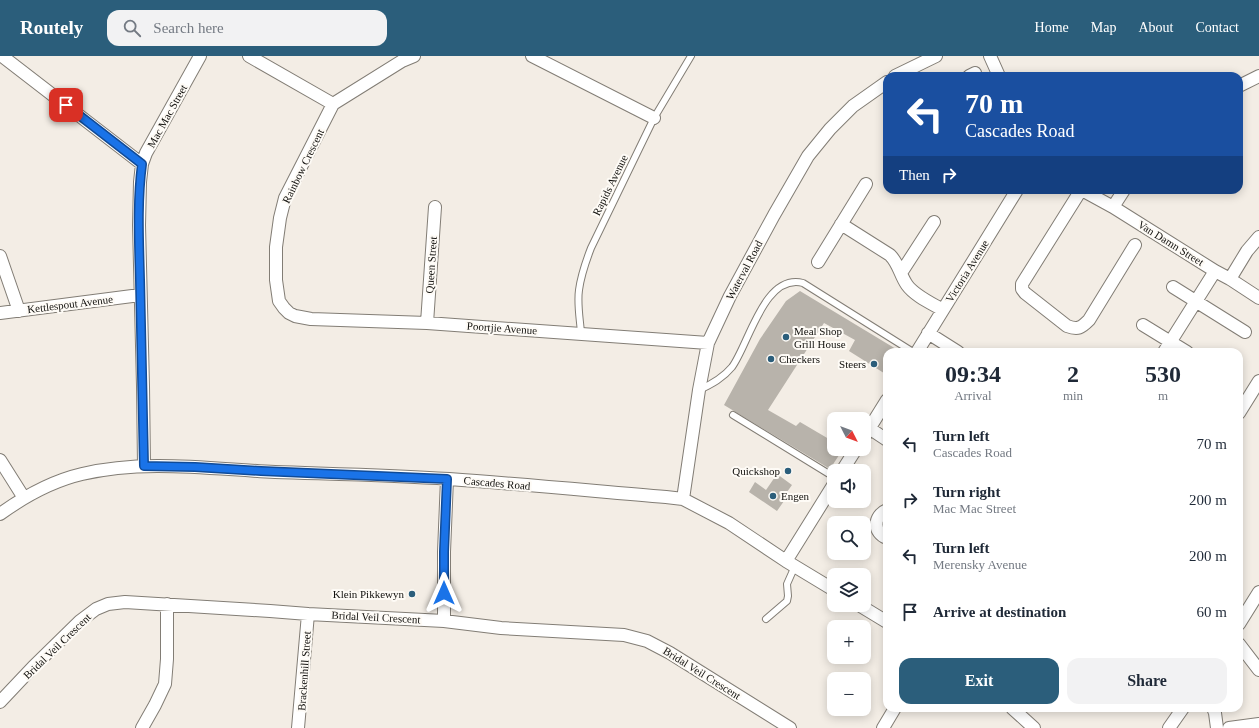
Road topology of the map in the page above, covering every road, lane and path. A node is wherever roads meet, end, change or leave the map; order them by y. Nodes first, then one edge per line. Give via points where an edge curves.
1 (2, 56) edge
2 (200, 56) edge
3 (248, 56) edge
4 (414, 56) edge
5 (532, 56) edge
6 (691, 56) edge
7 (936, 56) edge
8 (990, 56) edge
9 (904, 72) edge
10 (997, 72) edge
11 (1259, 76) edge
12 (1243, 84) edge
13 (883, 85) edge
14 (333, 104) junction
15 (654, 118) junction
16 (142, 164) junction
17 (866, 184) dead end
18 (1015, 194) edge
19 (1078, 194) edge
20 (1089, 194) edge
21 (1121, 194) edge
22 (435, 207) dead end
23 (1113, 207) junction
24 (934, 222) dead end
25 (841, 224) junction
26 (1259, 237) edge
27 (1135, 245) dead end
28 (0, 256) edge
29 (818, 262) dead end
30 (1216, 271) junction
31 (901, 274) junction
32 (1230, 279) junction
33 (1173, 287) dead end
34 (140, 295) junction
35 (1259, 298) edge
36 (1197, 301) junction
37 (943, 310) junction
38 (19, 311) junction
39 (0, 313) edge
40 (295, 316) joint
41 (427, 323) junction
42 (1142, 325) dead end
43 (1245, 332) dead end
44 (581, 333) junction
45 (928, 333) junction
46 (708, 343) junction
47 (1167, 347) edge
48 (907, 348) edge
49 (919, 348) edge
50 (952, 348) edge
51 (1259, 381) edge
52 (699, 390) junction
53 (883, 406) edge
54 (1243, 407) edge
55 (733, 414) dead end
56 (871, 426) edge
57 (871, 434) edge
58 (883, 438) edge
59 (0, 460) edge
60 (144, 466) junction
61 (827, 473) edge
62 (447, 479) junction
63 (827, 497) edge
64 (24, 498) junction
65 (682, 499) junction
66 (883, 513) edge
67 (0, 514) edge
68 (883, 536) edge
69 (790, 564) junction
70 (827, 586) edge
71 (1259, 592) edge
72 (167, 604) junction
73 (871, 612) edge
74 (308, 614) junction
75 (1243, 618) edge
76 (766, 619) dead end
77 (883, 620) edge
78 (444, 621) junction
79 (1243, 649) edge
80 (1259, 670) edge
81 (0, 702) edge
82 (893, 712) edge
83 (1016, 712) edge
84 (1180, 712) edge
85 (1215, 712) edge
86 (1259, 724) edge
87 (142, 728) edge
88 (298, 728) edge
89 (790, 728) edge
90 (883, 728) edge
91 (1034, 728) edge
92 (1169, 728) edge
93 (1217, 728) edge
94 (1229, 728) edge

1 - 16 street
2 - 16 street, Mac Mac Street
3 - 14 street
4 - 14 street
5 - 15 street
6 - 15 lane, Rapids Avenue
7 - 9 street
8 - 10 street
11 - 12 street
13 - 46 street, Waterval Road via 853,106 808,156 744,269
14 - 40 street, Rainbow Crescent via 285,198 280,218 276,246 276,280 280,301 284,308
15 - 44 lane, Rapids Avenue via 591,248 584,268 579,290
16 - 34 street, Mac Mac Street via 139,211
17 - 25 street
18 - 37 street, Victoria Avenue
19 - 27 street via 1022,284 1025,293 1067,326 1074,329 1083,326
20 - 23 street, Van Damn Street
21 - 23 street
22 - 41 street, Queen Street
23 - 30 street, Van Damn Street
24 - 31 street
25 - 29 street
25 - 31 street via 890,255
26 - 32 street
28 - 38 street
30 - 32 street, Van Damn Street
30 - 36 street
31 - 37 street via 911,290
32 - 35 street, Van Damn Street
33 - 36 street
34 - 38 street, Kettlespout Avenue
34 - 60 street, Mac Mac Street
36 - 43 street
36 - 47 street
37 - 45 street, Victoria Avenue
38 - 39 street, Kettlespout Avenue
40 - 41 street, Poortjie Avenue via 311,319
41 - 44 street, Poortjie Avenue
42 - 47 street
44 - 46 street, Poortjie Avenue
45 - 49 street, Victoria Avenue
45 - 50 street
46 - 52 street, Waterval Road
48 - 52 lane via 803,283 785,284 777,289 761,308 732,367 715,383
51 - 54 street
52 - 65 street, Waterval Road
53 - 56 street
55 - 61 lane
57 - 58 street
59 - 64 street
60 - 62 street, Cascades Road
60 - 64 street, Cascades Road via 82,474 53,483
62 - 65 street, Cascades Road
62 - 78 street
63 - 69 street
64 - 67 street, Cascades Road
65 - 69 street, Cascades Road via 729,523
66 - 68 street via 876,523 878,532
69 - 70 street, Cascades Road
69 - 76 lane via 787,601
71 - 75 street
72 - 74 street, Bridal Veil Crescent
72 - 81 street, Bridal Veil Crescent via 125,602 108,604 96,610 80,621
72 - 87 street via 165,684
73 - 77 street
74 - 78 street, Bridal Veil Crescent
74 - 88 street, Brackenhill Street
78 - 89 street, Bridal Veil Crescent via 501,628 624,635 647,641 670,652
79 - 80 street
82 - 90 street
83 - 91 street
84 - 92 street
85 - 93 street
86 - 94 street

